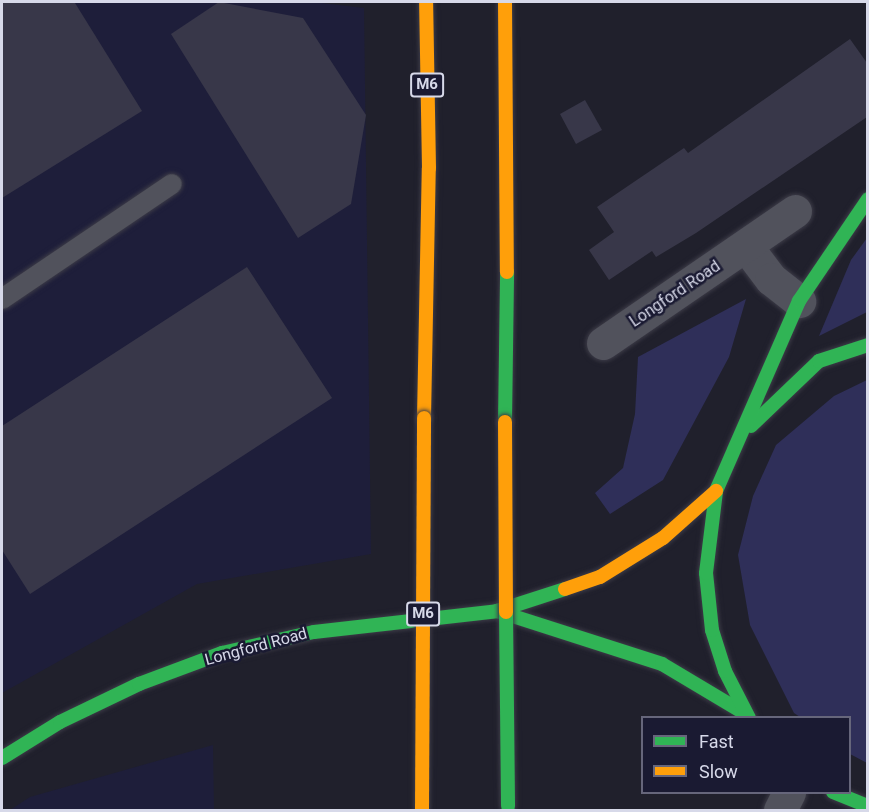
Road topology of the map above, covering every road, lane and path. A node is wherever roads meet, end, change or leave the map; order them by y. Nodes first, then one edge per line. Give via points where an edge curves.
1 (426, 2) edge
2 (505, 2) edge
3 (172, 184) dead end
4 (867, 199) edge
5 (795, 212) dead end
6 (746, 246) junction
7 (2, 299) edge
8 (799, 301) junction
9 (603, 343) dead end
10 (867, 345) edge
11 (741, 436) junction
12 (716, 491) junction
13 (497, 611) junction
14 (747, 716) edge
15 (2, 758) edge
16 (788, 794) edge
17 (838, 794) edge
18 (867, 806) edge
19 (508, 808) edge
20 (422, 810) edge
21 (780, 810) edge

1 - 20 main road, M6, bridge via 429,168
2 - 19 main road, bridge
3 - 7 lane
4 - 8 main road, Longford Road
5 - 6 street, Longford Road
6 - 8 street via 771,279
6 - 9 street, Longford Road
8 - 11 main road, Longford Road
10 - 11 main road, Longford Road via 819,361
11 - 12 main road, Longford Road
12 - 13 main road, Longford Road via 663,538 600,576
12 - 14 main road, Longford Road via 706,573 712,630
13 - 14 main road, Longford Road via 662,664
13 - 15 main road, Longford Road via 314,632 222,653 90,708
16 - 21 street
17 - 18 main road

